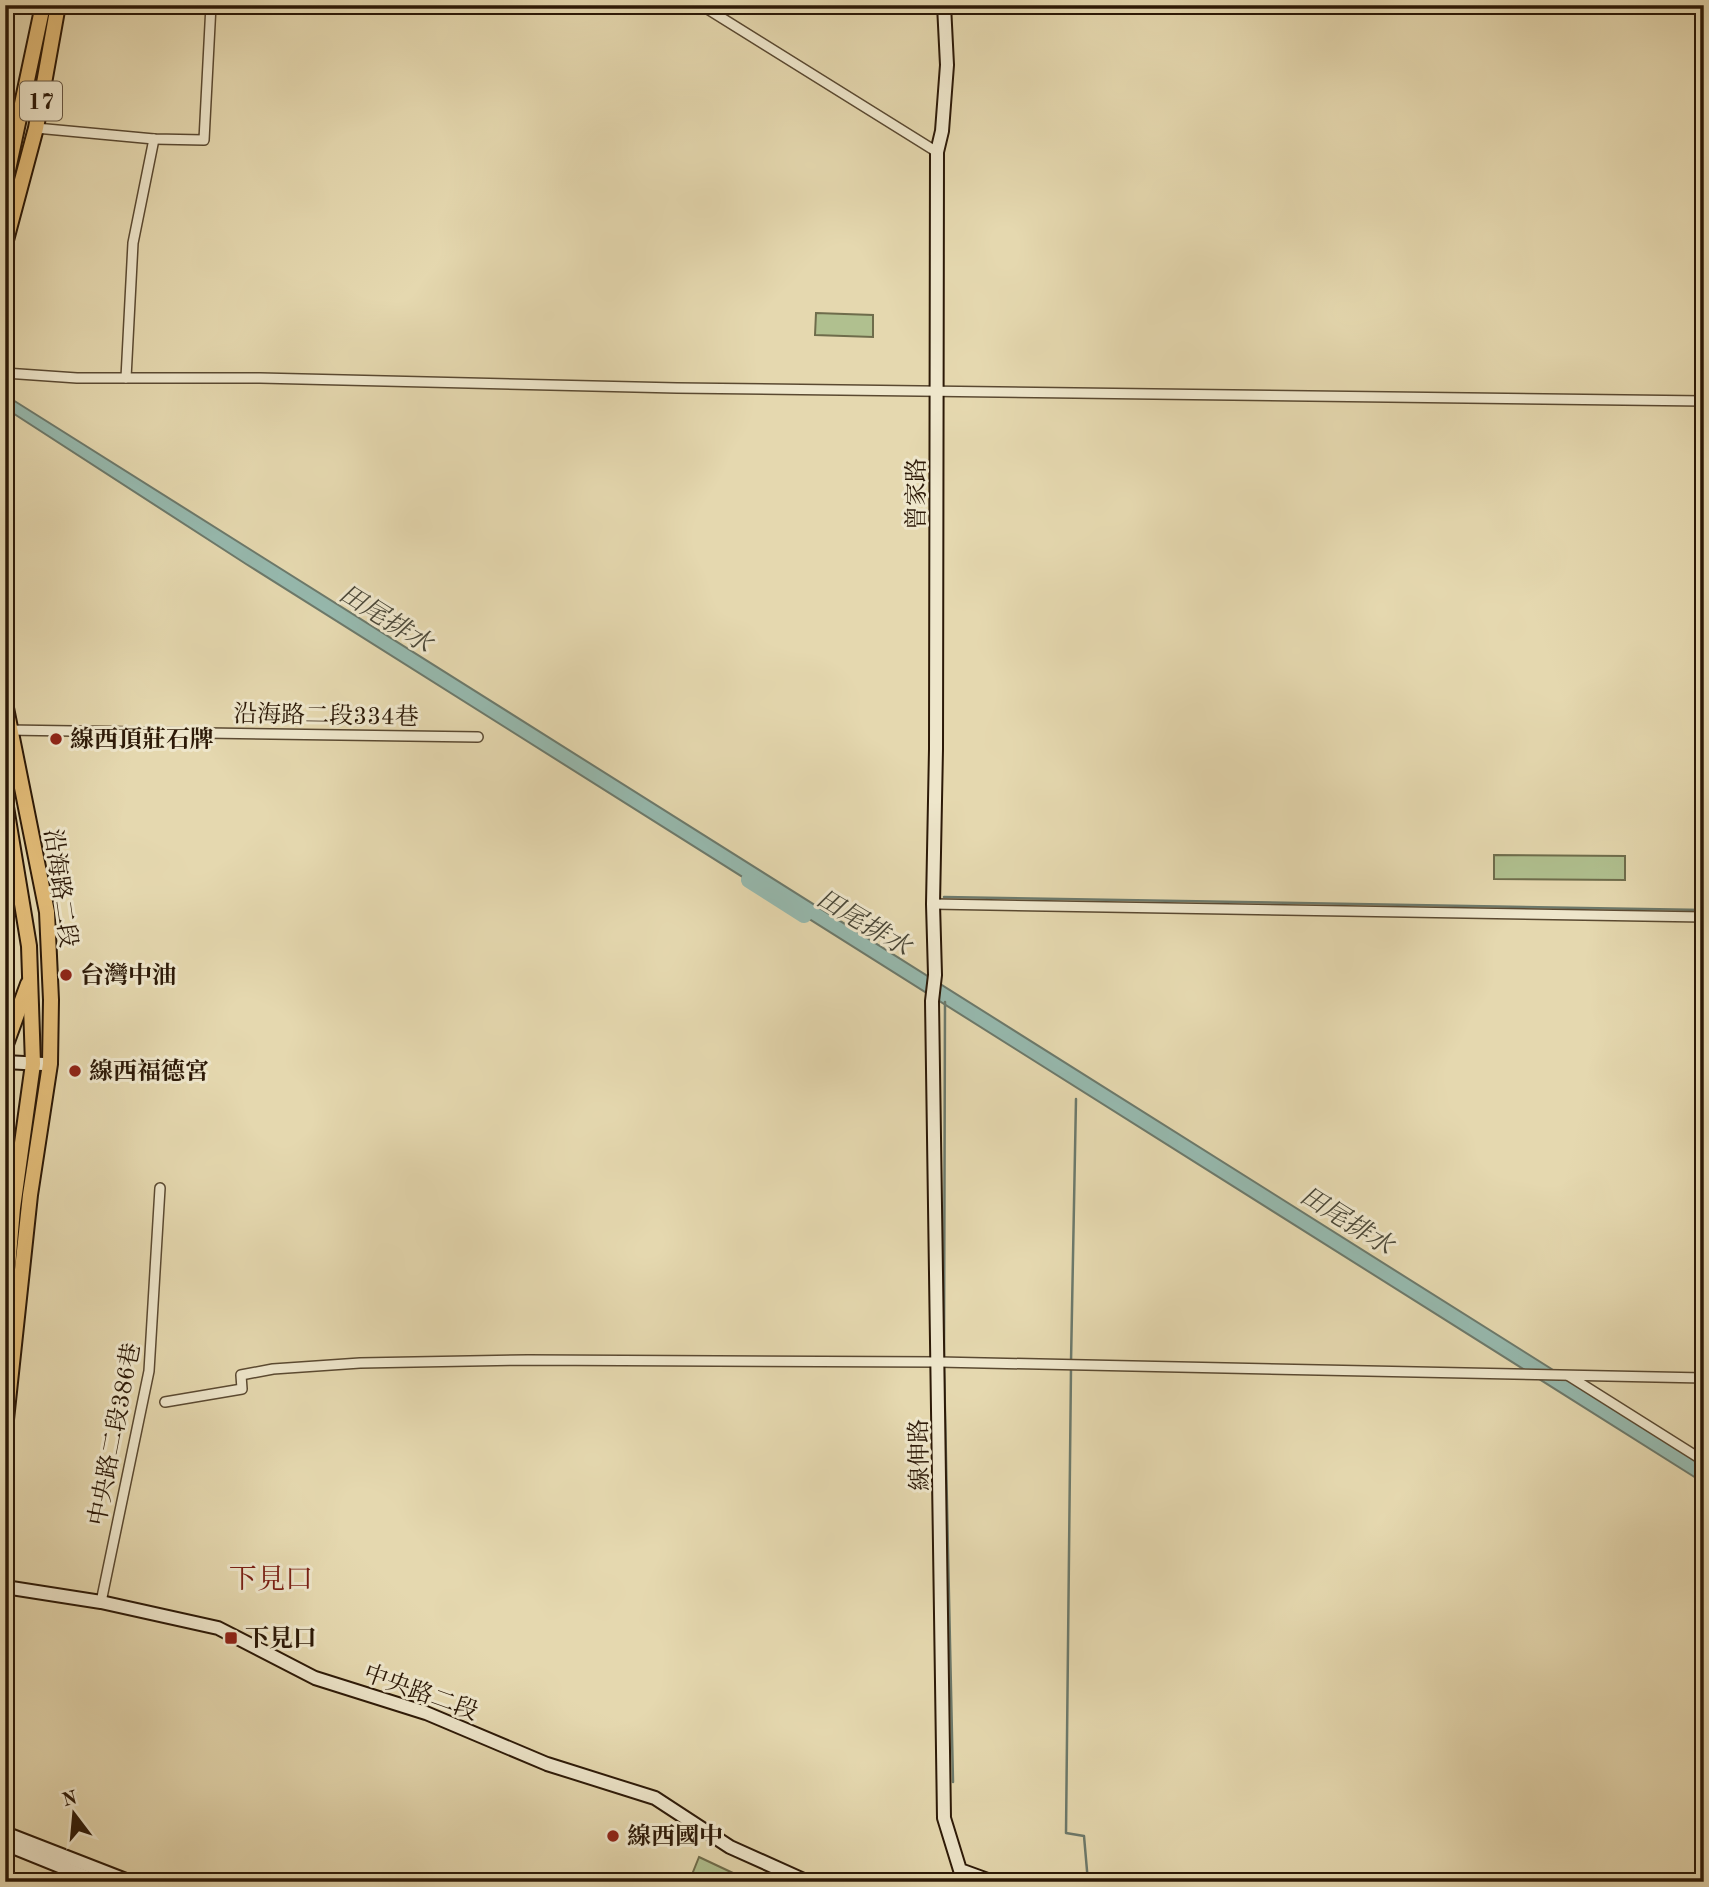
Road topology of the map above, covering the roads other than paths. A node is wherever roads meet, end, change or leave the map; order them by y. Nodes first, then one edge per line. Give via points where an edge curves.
1 (43, 5) edge
2 (58, 5) edge
3 (211, 5) edge
4 (701, 5) edge
5 (944, 5) edge
6 (36, 128) junction
7 (154, 139) junction
8 (937, 156) junction
9 (5, 184) edge
10 (5, 244) edge
11 (5, 373) edge
12 (126, 378) junction
13 (937, 390) junction
14 (1704, 401) edge
15 (5, 704) edge
16 (7, 730) edge
17 (478, 737) dead end
18 (5, 800) edge
19 (933, 904) junction
20 (1704, 916) edge
21 (31, 976) junction
22 (932, 1001) joint
23 (5, 1047) edge
24 (5, 1062) edge
25 (33, 1064) junction
26 (50, 1064) junction
27 (160, 1188) dead end
28 (5, 1303) edge
29 (10, 1331) edge
30 (939, 1362) junction
31 (1568, 1375) junction
32 (1704, 1378) edge
33 (165, 1402) dead end
34 (5, 1429) edge
35 (1704, 1461) edge
36 (5, 1587) edge
37 (101, 1602) junction
38 (5, 1833) edge
39 (5, 1844) edge
40 (99, 1882) edge
41 (131, 1882) edge
42 (808, 1882) edge
43 (993, 1882) edge

1 - 9 main road, 17
2 - 6 main road, 17
3 - 7 street via 204,140
4 - 8 street
5 - 8 street, 曾家路 via 947,65
6 - 7 street
6 - 10 main road, 17
7 - 12 street via 133,243
8 - 13 street, 曾家路
11 - 12 street
12 - 13 street
13 - 14 street
13 - 19 street, 曾家路
15 - 16 main road, 沿海路二段
16 - 17 street, 沿海路二段334巷
16 - 26 main road, 沿海路二段 via 47,912
18 - 21 main road, 沿海路二段 via 23,893
19 - 20 street
19 - 22 street, 曾家路
21 - 23 main road
21 - 25 main road, 沿海路二段
22 - 30 street, 線伸路
24 - 25 street
25 - 26 street
25 - 28 main road, 沿海路二段
26 - 29 main road, 沿海路二段
27 - 37 street, 中央路二段386巷 via 149,1371
29 - 34 main road, 沿海路二段
30 - 31 street
30 - 33 street via 360,1363 241,1375 242,1390
30 - 43 street, 線伸路 via 944,1818 960,1870
31 - 32 street
31 - 35 street
36 - 37 street, 中央路二段
37 - 42 street, 中央路二段 via 218,1628 314,1678 426,1713 547,1764 655,1798 730,1847
38 - 41 street
39 - 40 street

